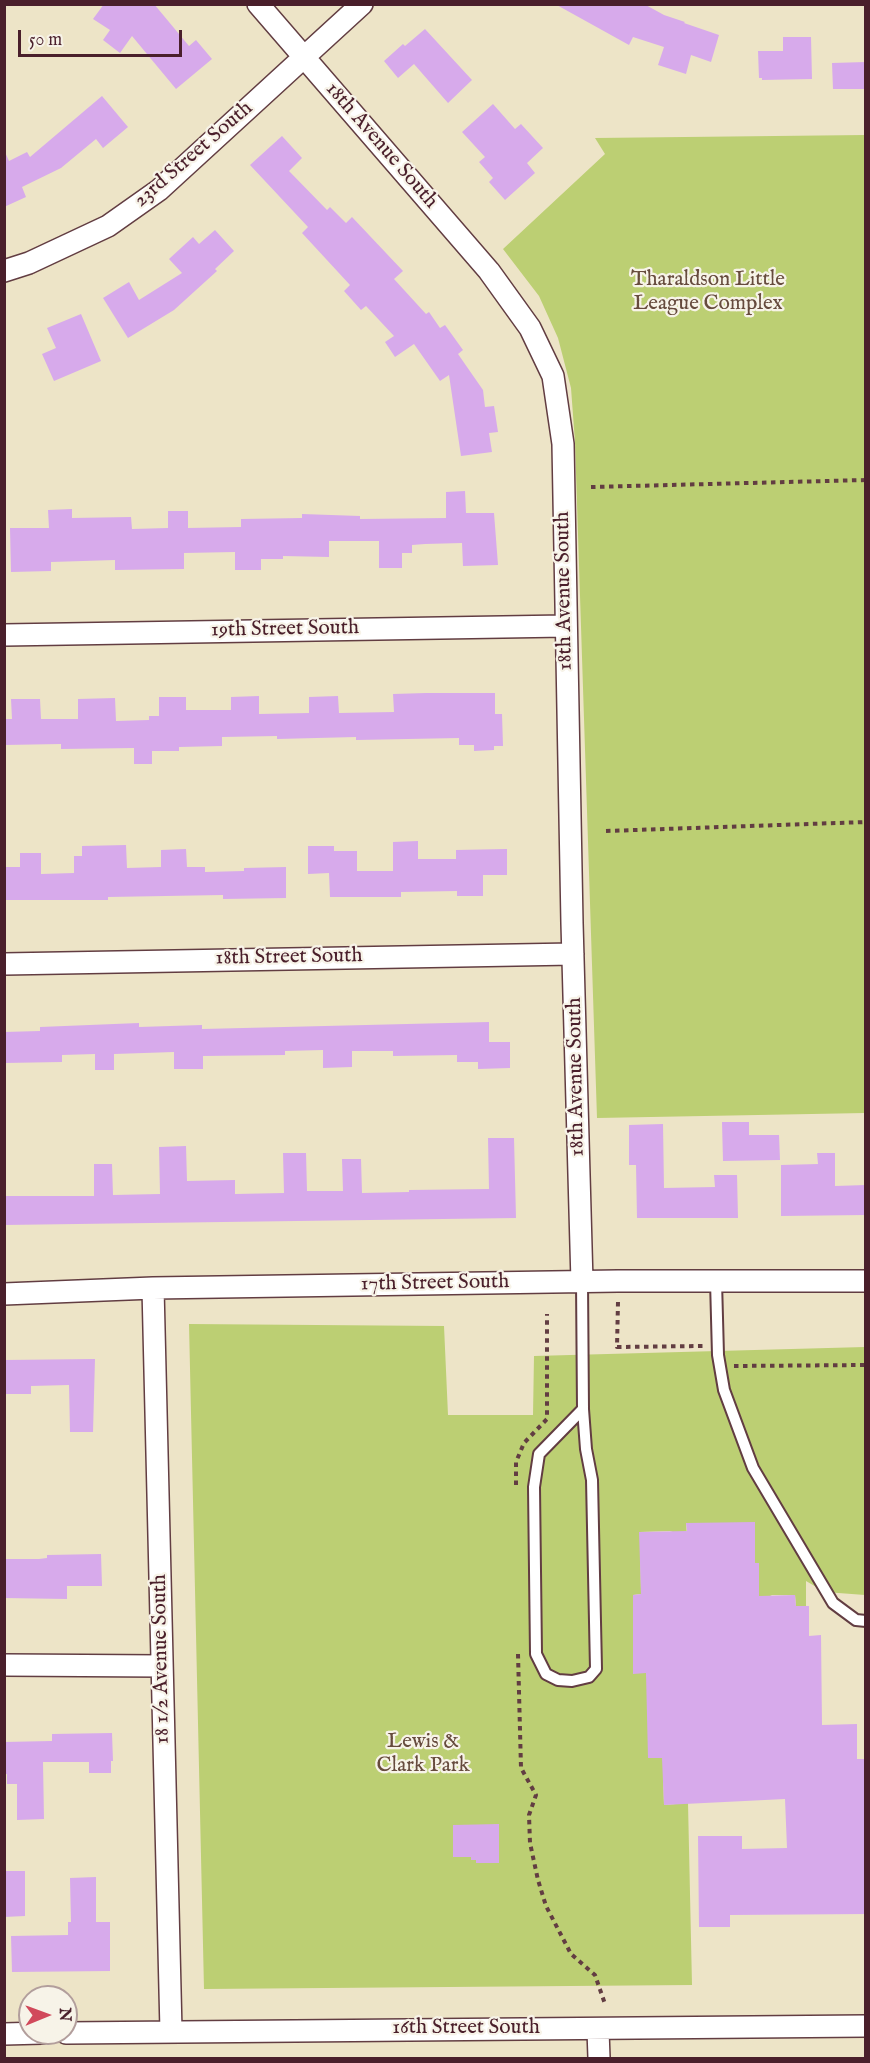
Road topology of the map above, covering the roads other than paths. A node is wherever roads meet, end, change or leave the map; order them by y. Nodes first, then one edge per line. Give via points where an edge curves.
1 (258, 4) edge
2 (362, 4) edge
3 (304, 57) junction
4 (4, 271) edge
5 (565, 626) junction
6 (4, 635) edge
7 (573, 954) junction
8 (4, 964) edge
9 (716, 1281) junction
10 (866, 1281) edge
11 (582, 1282) junction
12 (153, 1288) junction
13 (4, 1294) edge
14 (583, 1409) junction
15 (866, 1621) edge
16 (4, 1665) edge
17 (162, 1666) junction
18 (866, 2026) edge
19 (598, 2030) junction
20 (171, 2031) junction
21 (78, 2032) edge
22 (599, 2058) edge

1 - 3 street, 18th Avenue South
2 - 3 street, 23rd Street South
3 - 4 street, 23rd Street South via 159,190 108,226
3 - 5 street, 18th Avenue South via 489,272 530,328 553,376 562,444
5 - 6 street, 19th Street South
5 - 7 street, 18th Avenue South
7 - 8 street, 18th Street South
7 - 11 street, 18th Avenue South
9 - 10 street, 17th Street South
9 - 11 street, 17th Street South
9 - 15 lane via 718,1355 724,1390 753,1468 833,1603 856,1620
11 - 12 street, 17th Street South
11 - 14 lane
12 - 13 street, 17th Street South
12 - 17 street, 18 1/2 Avenue South
14 - 14 lane via 592,1480 596,1669 589,1677 572,1681 546,1674 536,1654 534,1487 539,1454
16 - 17 street
17 - 20 street, 18 1/2 Avenue South
18 - 19 street, 16th Street South
19 - 20 street, 16th Street South
19 - 22 street
20 - 21 street, 16th Street South

